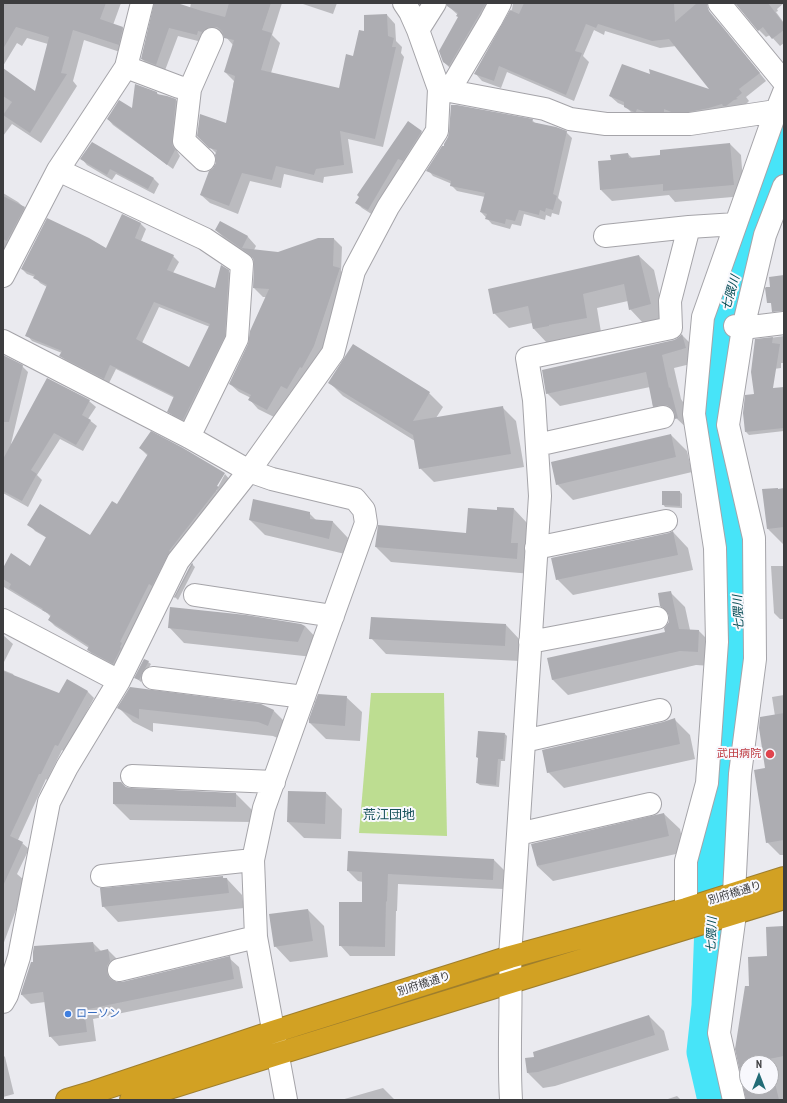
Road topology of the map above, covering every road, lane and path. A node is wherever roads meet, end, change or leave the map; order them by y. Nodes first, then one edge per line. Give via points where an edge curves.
1 (142, 3) edge
2 (404, 3) edge
3 (435, 3) edge
4 (500, 3) edge
5 (719, 3) edge
6 (418, 30) junction
7 (212, 39) dead end
8 (126, 67) junction
9 (784, 82) edge
10 (190, 89) junction
11 (444, 90) junction
12 (777, 108) edge
13 (204, 160) dead end
14 (58, 170) junction
15 (784, 186) edge
16 (736, 224) junction
17 (689, 227) junction
18 (605, 236) dead end
19 (3, 276) edge
20 (724, 323) junction
21 (784, 323) edge
22 (3, 341) edge
23 (663, 417) dead end
24 (189, 437) junction
25 (537, 445) junction
26 (249, 471) junction
27 (666, 521) dead end
28 (536, 548) junction
29 (195, 595) dead end
30 (333, 616) junction
31 (657, 618) dead end
32 (3, 620) edge
33 (530, 642) junction
34 (153, 678) dead end
35 (119, 681) junction
36 (304, 697) junction
37 (660, 710) dead end
38 (524, 741) junction
39 (132, 776) dead end
40 (274, 782) junction
41 (650, 804) dead end
42 (518, 834) junction
43 (253, 860) junction
44 (102, 876) dead end
45 (784, 878) edge
46 (784, 898) edge
47 (732, 904) junction
48 (690, 918) junction
49 (256, 937) junction
50 (510, 957) junction
51 (10, 960) edge
52 (120, 970) dead end
53 (511, 983) junction
54 (3, 1002) edge
55 (273, 1032) junction
56 (277, 1054) junction
57 (94, 1096) edge
58 (67, 1100) edge
59 (131, 1100) edge
60 (286, 1100) edge
61 (511, 1100) edge
62 (734, 1100) edge

1 - 8 street
2 - 6 street
3 - 6 street
4 - 11 street
5 - 9 street
6 - 11 street
7 - 10 street
8 - 10 street
8 - 14 street
10 - 13 street via 184,141
11 - 12 street via 545,109 570,119 606,124 690,124
11 - 26 street via 437,131 388,207 354,271 333,353
12 - 16 street
14 - 19 street
14 - 24 street via 205,239 242,264 237,339
15 - 20 street via 765,235
16 - 17 street
16 - 20 street
17 - 18 street
17 - 25 street via 670,301 671,328 528,358
20 - 21 street
20 - 47 street via 728,425 754,538 755,659 740,774
20 - 48 street via 694,414 716,548 717,642 707,783 686,861
22 - 24 street
23 - 25 street
24 - 26 street
25 - 28 street via 540,496
26 - 30 street via 355,499 364,510 366,523
26 - 35 street via 178,561
27 - 28 street
28 - 33 street
29 - 30 street
30 - 36 street
31 - 33 street
32 - 35 street
33 - 38 street
34 - 36 street
35 - 51 street via 49,802
36 - 40 street
37 - 38 street
38 - 42 street
39 - 40 street
40 - 43 street via 264,808
41 - 42 street
42 - 50 street
43 - 44 street
43 - 49 street
45 - 47 highway, 別府橋通り
46 - 47 highway, 別府橋通り
47 - 48 highway, 別府橋通り
47 - 62 street via 719,1033
48 - 50 highway, 別府橋通り
48 - 53 highway, 別府橋通り
49 - 52 street
49 - 55 street
50 - 53 street
50 - 55 highway, 別府橋通り
51 - 54 street via 7,995
53 - 56 highway, 別府橋通り
53 - 61 street
55 - 56 street
55 - 57 highway, 別府橋通り
56 - 59 highway, 別府橋通り
56 - 60 street
57 - 58 highway, 別府橋通り

